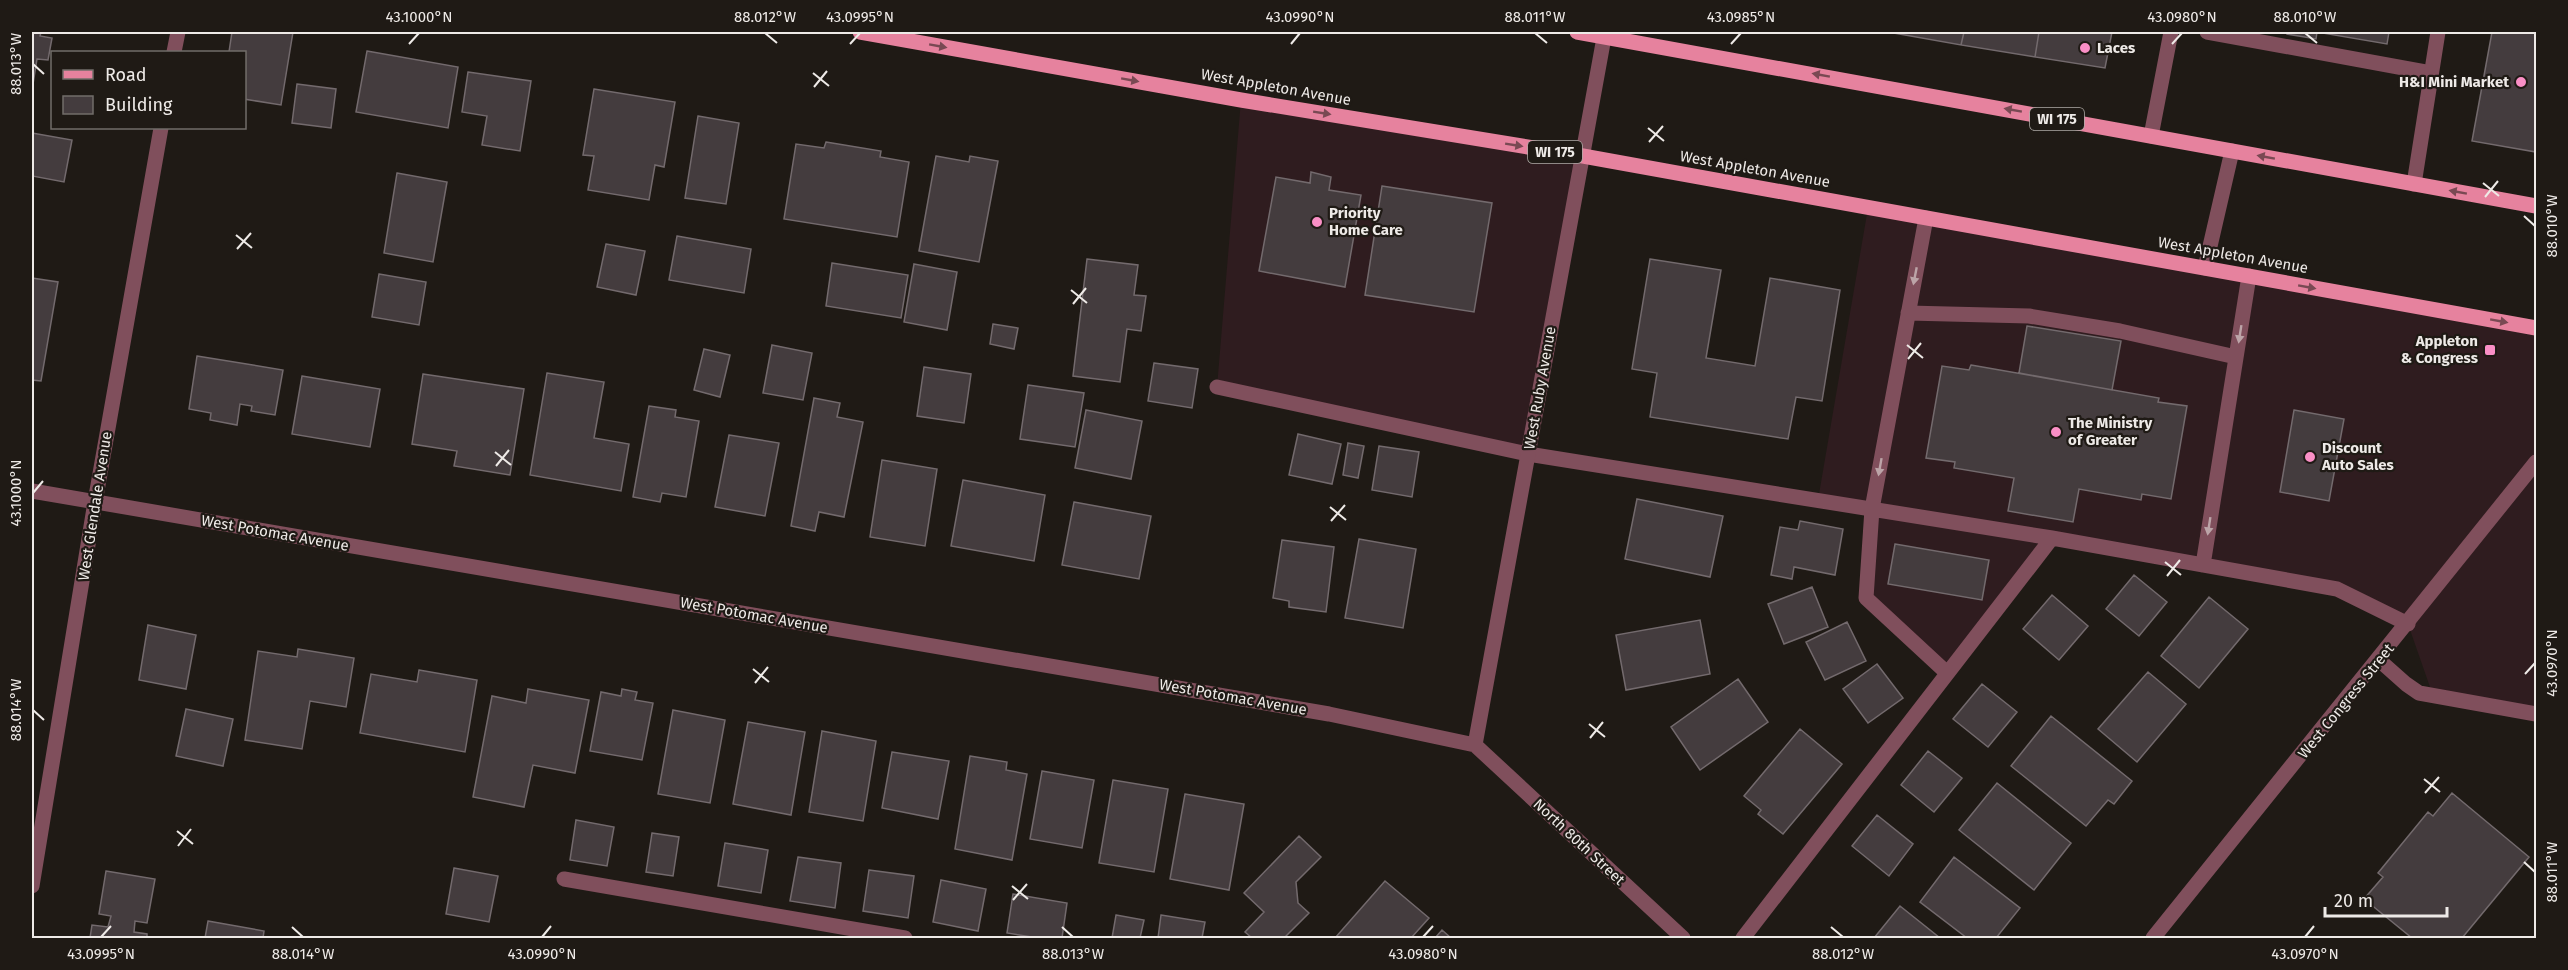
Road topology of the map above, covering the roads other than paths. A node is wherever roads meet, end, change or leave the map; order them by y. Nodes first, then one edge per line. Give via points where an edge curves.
1 (178, 32) edge
2 (860, 32) edge
3 (1577, 32) edge
4 (2171, 32) edge
5 (2207, 32) edge
6 (2438, 32) edge
7 (1605, 34) edge
8 (174, 51) edge
9 (2431, 73) junction
10 (161, 129) edge
11 (2151, 136) junction
12 (2232, 151) junction
13 (1583, 156) junction
14 (2414, 184) junction
15 (2536, 206) edge
16 (1926, 218) junction
17 (2205, 268) junction
18 (2249, 276) junction
19 (1908, 313) junction
20 (2536, 328) edge
21 (2236, 357) junction
22 (1217, 387) dead end
23 (1528, 454) junction
24 (2536, 462) edge
25 (32, 491) edge
26 (95, 502) junction
27 (1872, 509) junction
28 (2052, 538) junction
29 (2202, 565) junction
30 (2408, 624) junction
31 (2379, 660) junction
32 (1947, 673) junction
33 (2536, 714) edge
34 (1475, 745) junction
35 (564, 879) dead end
36 (32, 886) edge
37 (905, 939) edge
38 (1683, 939) edge
39 (1743, 939) edge
40 (2153, 939) edge

1 - 8 street
2 -> 13 main road, West Appleton Avenue / WI 175
3 - 7 main road, WI 175
4 - 11 street
5 - 9 street
6 - 9 street
11 -> 7 main road, WI 175
7 - 13 street, West Ruby Avenue
9 - 14 street
10 - 26 street, West Glendale Avenue
11 - 12 main road, WI 175
14 -> 12 main road, WI 175
12 - 17 street
13 - 16 main road, West Appleton Avenue / WI 175
13 - 23 street, West Ruby Avenue
15 -> 14 main road, WI 175
16 - 17 main road, West Appleton Avenue / WI 175
16 -> 19 street
17 - 18 main road, West Appleton Avenue / WI 175
18 -> 20 main road, West Appleton Avenue / WI 175
18 -> 21 street
19 - 21 street via 2029,316
19 -> 27 street
21 -> 29 street
22 - 23 street
23 - 27 street
23 - 34 street, West Ruby Avenue
24 - 30 street, West Congress Street
25 - 26 street, West Potomac Avenue
26 - 34 street, West Potomac Avenue via 1329,714
26 - 36 street, West Glendale Avenue
27 - 28 street
27 - 32 street via 1866,598
28 - 29 street
28 - 32 street
29 - 30 street via 2340,590
30 - 31 street, West Congress Street
31 - 33 street via 2419,693
31 - 40 street, West Congress Street
32 - 39 street
34 - 38 street, North 80th Street
35 - 37 street

